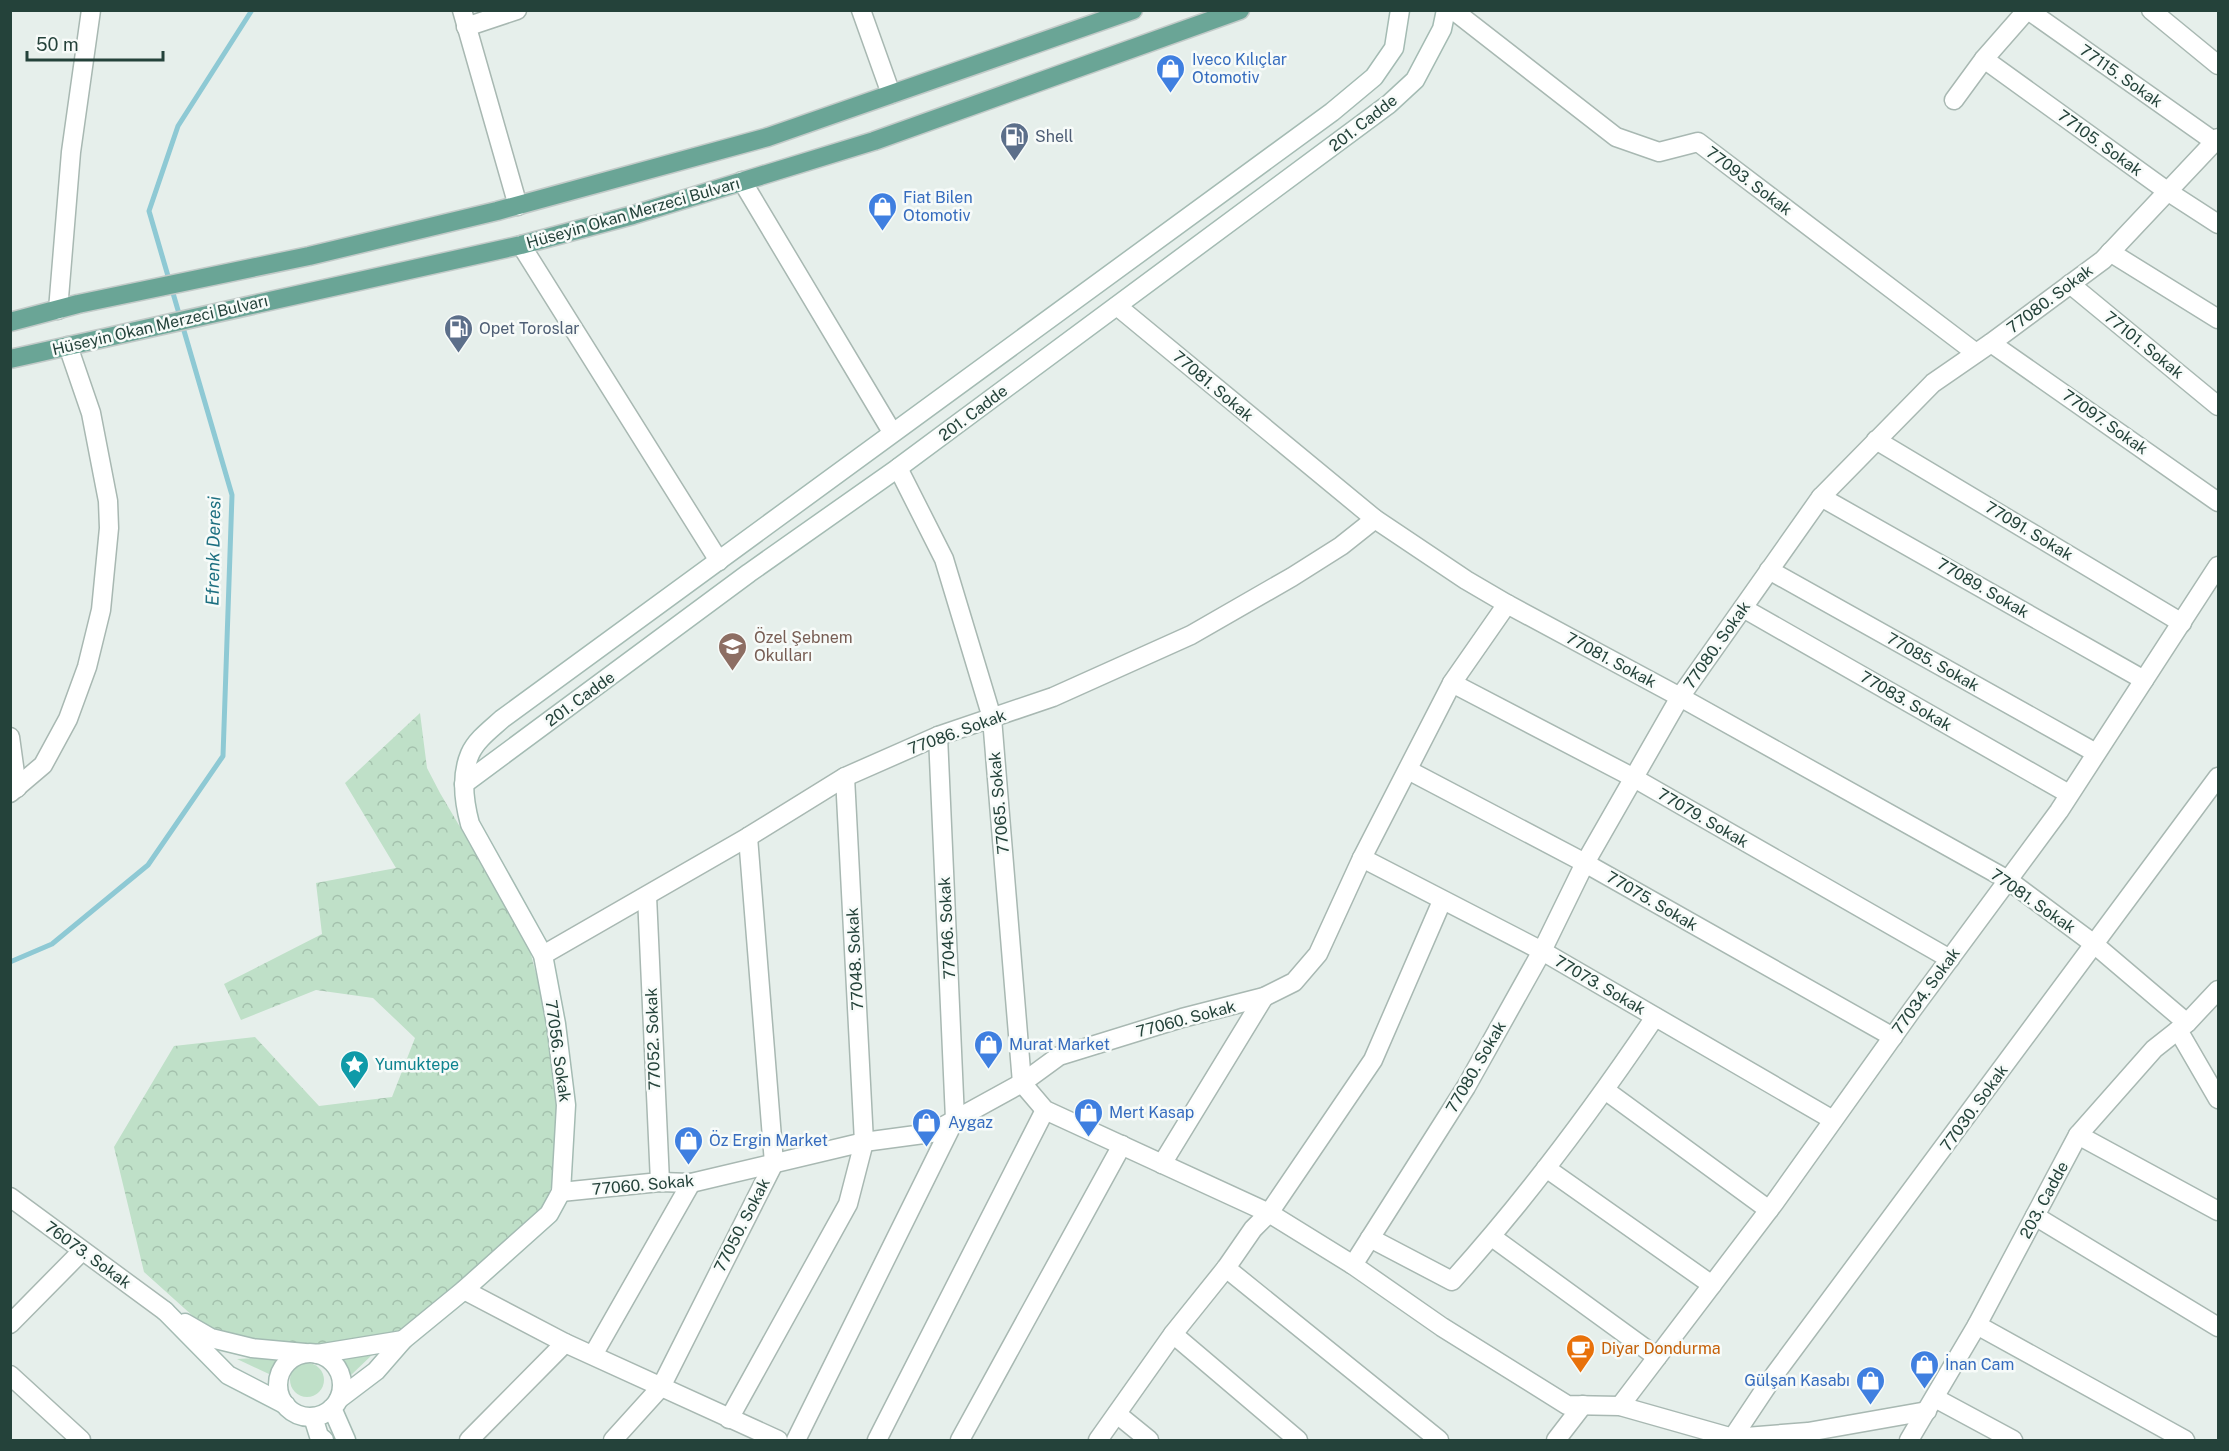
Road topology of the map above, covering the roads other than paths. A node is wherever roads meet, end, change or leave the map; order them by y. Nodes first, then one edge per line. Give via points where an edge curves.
1 (91, 10) edge
2 (517, 10) edge
3 (861, 10) edge
4 (1132, 10) edge
5 (1240, 10) edge
6 (1400, 10) edge
7 (1446, 10) edge
8 (1453, 10) edge
9 (2027, 10) edge
10 (2151, 10) edge
11 (464, 19) edge
12 (1984, 59) junction
13 (2218, 65) edge
14 (891, 94) junction
15 (1954, 100) dead end
16 (2217, 140) edge
17 (742, 181) junction
18 (2167, 191) junction
19 (518, 206) junction
20 (2218, 224) edge
21 (521, 245) junction
22 (2110, 252) junction
23 (2070, 284) junction
24 (1117, 306) junction
25 (58, 310) junction
26 (2218, 319) edge
27 (10, 322) edge
28 (68, 346) junction
29 (1983, 348) junction
30 (12, 360) edge
31 (2218, 406) edge
32 (892, 432) junction
33 (1876, 440) junction
34 (898, 468) junction
35 (1821, 497) junction
36 (2218, 502) edge
37 (1374, 519) junction
38 (719, 561) junction
39 (2218, 566) edge
40 (1769, 570) junction
41 (1507, 604) junction
42 (1743, 608) junction
43 (2182, 623) junction
44 (2144, 680) junction
45 (1452, 683) junction
46 (1680, 697) junction
47 (992, 718) junction
48 (938, 736) junction
49 (10, 737) edge
50 (2096, 753) junction
51 (1408, 770) junction
52 (845, 777) junction
53 (2218, 777) edge
54 (1634, 778) junction
55 (464, 784) junction
56 (14, 790) edge
57 (2069, 794) junction
58 (748, 837) junction
59 (1362, 858) junction
60 (1585, 863) junction
61 (2008, 880) junction
62 (647, 896) junction
63 (1442, 901) junction
64 (2094, 944) junction
65 (1542, 951) junction
66 (543, 955) junction
67 (1950, 959) junction
68 (2218, 990) edge
69 (1264, 997) junction
70 (1655, 1017) junction
71 (2183, 1026) junction
72 (1893, 1037) junction
73 (1022, 1083) junction
74 (1605, 1090) junction
75 (2218, 1099) edge
76 (1045, 1110) junction
77 (955, 1119) junction
78 (1833, 1120) junction
79 (2078, 1135) junction
80 (864, 1142) junction
81 (1122, 1145) junction
82 (774, 1163) junction
83 (1162, 1164) junction
84 (1546, 1168) junction
85 (660, 1182) junction
86 (691, 1183) junction
87 (561, 1192) junction
88 (10, 1197) edge
89 (1769, 1210) junction
90 (2218, 1211) edge
91 (1269, 1213) junction
92 (2035, 1216) junction
93 (1492, 1237) junction
94 (1370, 1238) junction
95 (82, 1251) junction
96 (1353, 1265) junction
97 (1226, 1268) junction
98 (1712, 1285) junction
99 (464, 1290) junction
100 (165, 1311) junction
101 (10, 1324) edge
102 (1977, 1325) junction
103 (2218, 1327) edge
104 (1173, 1334) junction
105 (403, 1340) junction
106 (565, 1343) junction
107 (311, 1354) junction
108 (593, 1355) junction
109 (1657, 1357) junction
110 (10, 1375) edge
111 (661, 1387) junction
112 (336, 1403) junction
113 (1931, 1404) junction
114 (1583, 1405) junction
115 (286, 1406) junction
116 (1620, 1406) junction
117 (1117, 1414) junction
118 (313, 1417) junction
119 (729, 1419) junction
120 (319, 1439) edge
121 (1732, 1439) edge
122 (81, 1440) edge
123 (346, 1440) edge
124 (469, 1440) edge
125 (613, 1440) edge
126 (778, 1440) edge
127 (796, 1440) edge
128 (877, 1440) edge
129 (960, 1440) edge
130 (1098, 1440) edge
131 (1149, 1440) edge
132 (1298, 1440) edge
133 (1439, 1440) edge
134 (1556, 1440) edge
135 (1909, 1440) edge
136 (2013, 1440) edge
137 (2185, 1440) edge

1 - 25 street via 71,152
2 - 11 street
3 - 14 street
4 - 14 main road
5 - 17 main road, Hüseyin Okan Merzeci Bulvarı via 874,141
6 - 32 street, 201. Cadde via 1394,48 1374,77
7 - 24 street, 201. Cadde via 1442,29 1415,80 1389,104
8 - 29 street, 77093. Sokak via 1616,137 1659,152 1698,142
9 - 12 street
9 - 16 street, 77115. Sokak
10 - 13 street
11 - 19 street
12 - 15 street
12 - 18 street, 77105. Sokak
14 - 19 main road via 768,137
16 - 18 street, 77080. Sokak
17 - 21 main road, Hüseyin Okan Merzeci Bulvarı
17 - 32 street
18 - 20 street, 77105. Sokak
18 - 22 street, 77080. Sokak
19 - 25 main road
21 - 28 main road, Hüseyin Okan Merzeci Bulvarı
21 - 38 street
22 - 23 street, 77080. Sokak
22 - 26 street
23 - 29 street, 77080. Sokak
23 - 31 street, 77101. Sokak
24 - 34 street, 201. Cadde
24 - 37 street, 77081. Sokak
25 - 27 main road
28 - 30 main road, Hüseyin Okan Merzeci Bulvarı
28 - 56 street via 91,413 108,501 101,610 87,667 68,719 43,765
29 - 33 street, 77080. Sokak via 1933,383
29 - 36 street, 77097. Sokak
32 - 38 street, 201. Cadde
33 - 35 street, 77080. Sokak
33 - 43 street, 77091. Sokak
34 - 47 street, 77065. Sokak via 944,559
34 - 55 street, 201. Cadde
35 - 40 street, 77080. Sokak
35 - 44 street, 77089. Sokak
37 - 41 street, 77081. Sokak
37 - 47 street, 77086. Sokak via 1341,546 1191,635 1053,697
38 - 55 street, 201. Cadde via 484,734 470,754
39 - 43 street, 77034. Sokak
40 - 42 street, 77080. Sokak
40 - 50 street, 77085. Sokak
41 - 45 street, 77060. Sokak
41 - 46 street, 77081. Sokak
42 - 46 street, 77080. Sokak
42 - 57 street, 77083. Sokak
43 - 44 street, 77034. Sokak
44 - 50 street, 77034. Sokak
45 - 51 street, 77060. Sokak
45 - 54 street, 77079. Sokak
46 - 54 street, 77080. Sokak
46 - 61 street, 77081. Sokak
47 - 48 street, 77086. Sokak
47 - 73 street, 77065. Sokak
48 - 52 street, 77086. Sokak
48 - 77 street, 77046. Sokak
49 - 56 street
50 - 57 street, 77034. Sokak
51 - 59 street, 77060. Sokak
51 - 60 street, 77075. Sokak
52 - 58 street, 77086. Sokak
52 - 80 street, 77048. Sokak
53 - 64 street, 77030. Sokak
54 - 60 street, 77080. Sokak
54 - 67 street, 77079. Sokak
55 - 66 street, 77056. Sokak via 470,824
57 - 61 street, 77034. Sokak
58 - 62 street, 77086. Sokak
58 - 82 street, 77050. Sokak
59 - 63 street, 77073. Sokak
59 - 69 street, 77060. Sokak via 1318,954 1294,982
60 - 65 street, 77080. Sokak
60 - 72 street, 77075. Sokak
61 - 64 street, 77081. Sokak
61 - 67 street, 77034. Sokak
62 - 66 street, 77086. Sokak
62 - 85 street, 77052. Sokak
63 - 65 street, 77073. Sokak
63 - 91 street via 1373,1060
64 - 71 street, 77081. Sokak
64 - 121 street, 77030. Sokak via 1775,1374
65 - 70 street, 77073. Sokak
65 - 94 street, 77080. Sokak via 1466,1088
66 - 87 street, 77056. Sokak via 567,1105
67 - 72 street, 77034. Sokak
68 - 71 street, 203. Cadde
69 - 73 street, 77060. Sokak via 1059,1056
69 - 83 street
70 - 74 street
70 - 78 street, 77073. Sokak
71 - 75 street, 77081. Sokak
71 - 79 street, 203. Cadde via 2154,1049
72 - 78 street, 77034. Sokak
73 - 76 street
73 - 77 street, 77060. Sokak
74 - 84 street
74 - 89 street
76 - 81 street
76 - 128 street
77 - 80 street, 77060. Sokak via 931,1133
77 - 127 street
78 - 89 street, 77034. Sokak
79 - 90 street
79 - 92 street, 203. Cadde
80 - 82 street, 77060. Sokak
80 - 119 street, 77048. Sokak via 848,1204
81 - 83 street
81 - 129 street
82 - 86 street, 77060. Sokak
82 - 111 street, 77050. Sokak
83 - 91 street
84 - 93 street
84 - 98 street
85 - 86 street, 77060. Sokak
85 - 87 street, 77060. Sokak
86 - 108 street
87 - 99 street, 77056. Sokak via 549,1214
88 - 95 street, 76073. Sokak
89 - 98 street, 77034. Sokak
91 - 96 street
91 - 97 street
92 - 102 street, 203. Cadde
92 - 103 street
93 - 94 street via 1452,1281
93 - 109 street
94 - 96 street, 77080. Sokak
95 - 100 street, 76073. Sokak
95 - 101 street
96 - 114 street via 1442,1327 1567,1405
97 - 104 street
97 - 133 street
98 - 109 street, 77034. Sokak
99 - 105 street, 77056. Sokak
99 - 106 street
100 - 107 street via 211,1338 252,1348
100 - 115 street via 228,1375
102 - 113 street, 203. Cadde
102 - 137 street
104 - 117 street
104 - 132 street
105 - 107 street
105 - 112 street, 77056. Sokak via 376,1371
106 - 108 street
106 - 124 street
107 - 112 street via 328,1359 337,1367 342,1388
107 - 115 street via 294,1358 279,1377 278,1387
108 - 111 street
109 - 116 street, 77034. Sokak
110 - 122 street
111 - 119 street
111 - 125 street, 77050. Sokak
112 - 118 street
112 - 123 street
113 - 121 street via 1808,1432
113 - 135 street, 203. Cadde
113 - 136 street
114 - 116 street
114 - 134 street
115 - 118 street
116 - 121 street
117 - 130 street
117 - 131 street
118 - 120 street
119 - 126 street

